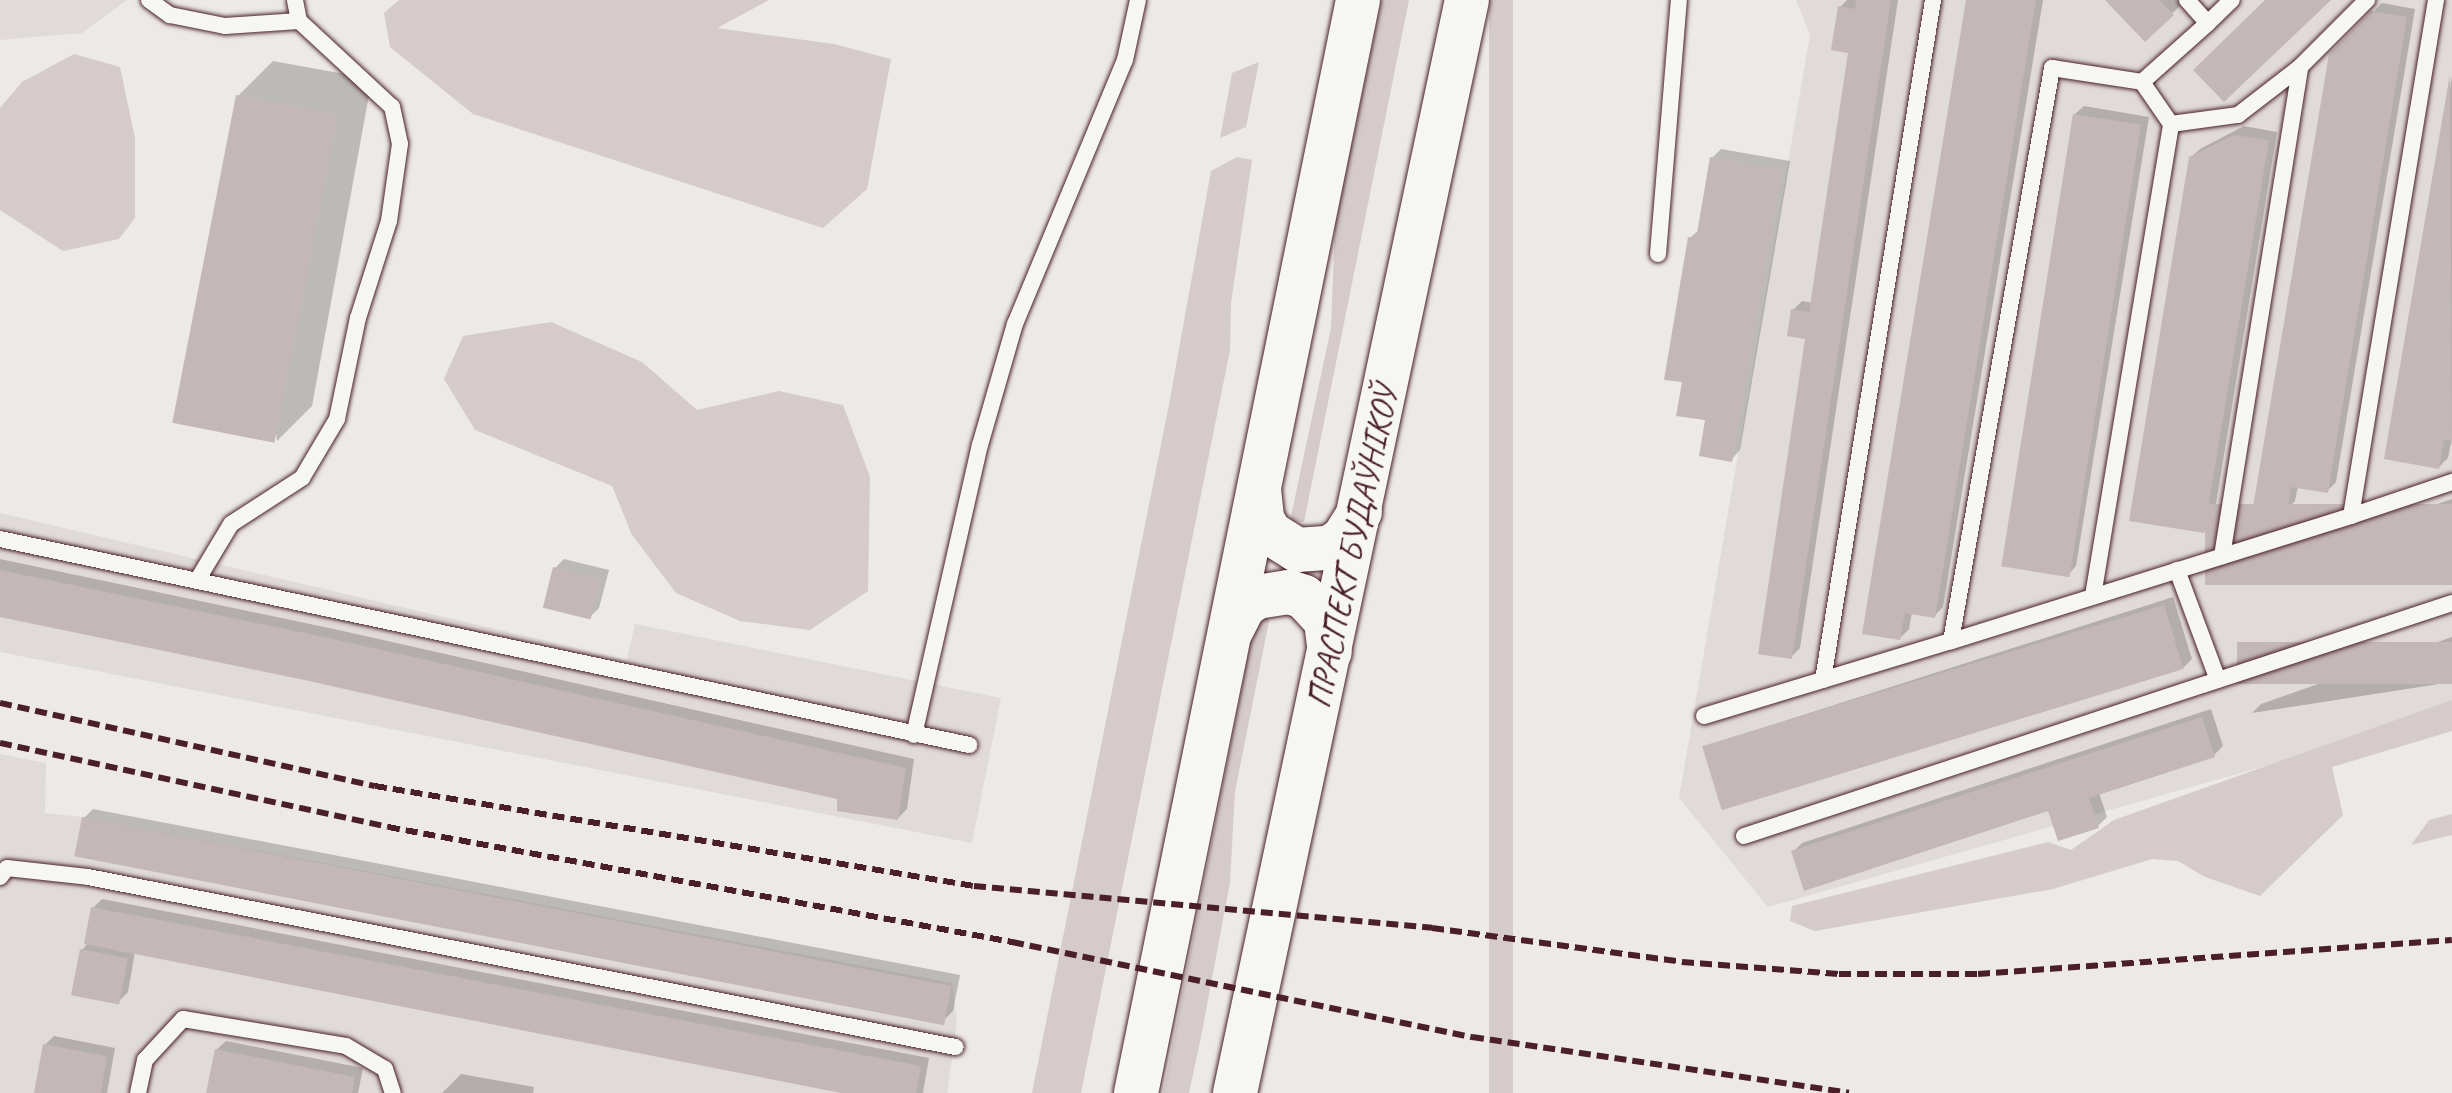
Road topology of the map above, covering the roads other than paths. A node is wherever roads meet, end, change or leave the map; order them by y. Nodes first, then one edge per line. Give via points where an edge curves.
1 (149, 0) edge
2 (295, 0) edge
3 (1138, 0) edge
4 (1358, 0) edge
5 (1467, 0) edge
6 (1679, 0) edge
7 (1933, 0) edge
8 (2187, 0) edge
9 (2232, 0) edge
10 (2367, 0) edge
11 (2436, 0) edge
12 (299, 21) junction
13 (2208, 23) junction
14 (2300, 67) junction
15 (2142, 82) junction
16 (2171, 124) junction
17 (1658, 254) dead end
18 (2452, 482) edge
19 (1259, 487) junction
20 (1360, 512) junction
21 (2351, 516) junction
22 (0, 539) edge
23 (2222, 556) junction
24 (2177, 570) junction
25 (198, 579) junction
26 (2093, 596) junction
27 (2452, 603) edge
28 (1229, 635) junction
29 (1951, 641) junction
30 (1330, 652) junction
31 (1823, 680) junction
32 (2218, 680) junction
33 (1704, 716) dead end
34 (914, 735) junction
35 (969, 745) dead end
36 (1744, 836) dead end
37 (0, 877) edge
38 (955, 1047) dead end
39 (138, 1093) edge
40 (393, 1093) edge
41 (1136, 1093) edge
42 (1235, 1093) edge

1 - 12 lane via 170,15 225,26
2 - 12 lane
3 - 34 lane via 1125,60 1015,324 969,488
4 - 19 main road
5 - 20 main road, ПРАСПЕКТ БУДАЎНІКОЎ
6 - 17 lane
7 - 31 lane
8 - 13 lane
9 - 13 lane
10 - 14 lane
11 - 21 lane
12 - 25 lane via 392,107 400,144 389,221 358,318 337,419 302,478 231,524
13 - 15 lane
14 - 16 lane via 2238,115
14 - 23 lane
15 - 16 lane
15 - 29 lane via 2052,68
16 - 26 lane
18 - 21 lane
19 - 20 main road via 1258,503 1270,533 1297,550 1329,548 1343,539
19 - 28 main road
20 - 30 main road, ПРАСПЕКТ БУДАЎНІКОЎ
21 - 23 lane
22 - 25 lane
23 - 24 lane
24 - 26 lane
24 - 32 lane
25 - 34 lane
26 - 29 lane
27 - 32 lane
28 - 30 main road via 1244,606 1257,597 1289,592 1304,597 1326,621
28 - 41 main road
29 - 31 lane
30 - 42 main road, ПРАСПЕКТ БУДАЎНІКОЎ
31 - 33 lane
32 - 36 lane
34 - 35 lane
37 - 38 lane via 7,868 88,877
39 - 40 lane via 145,1060 183,1019 346,1046 385,1069

